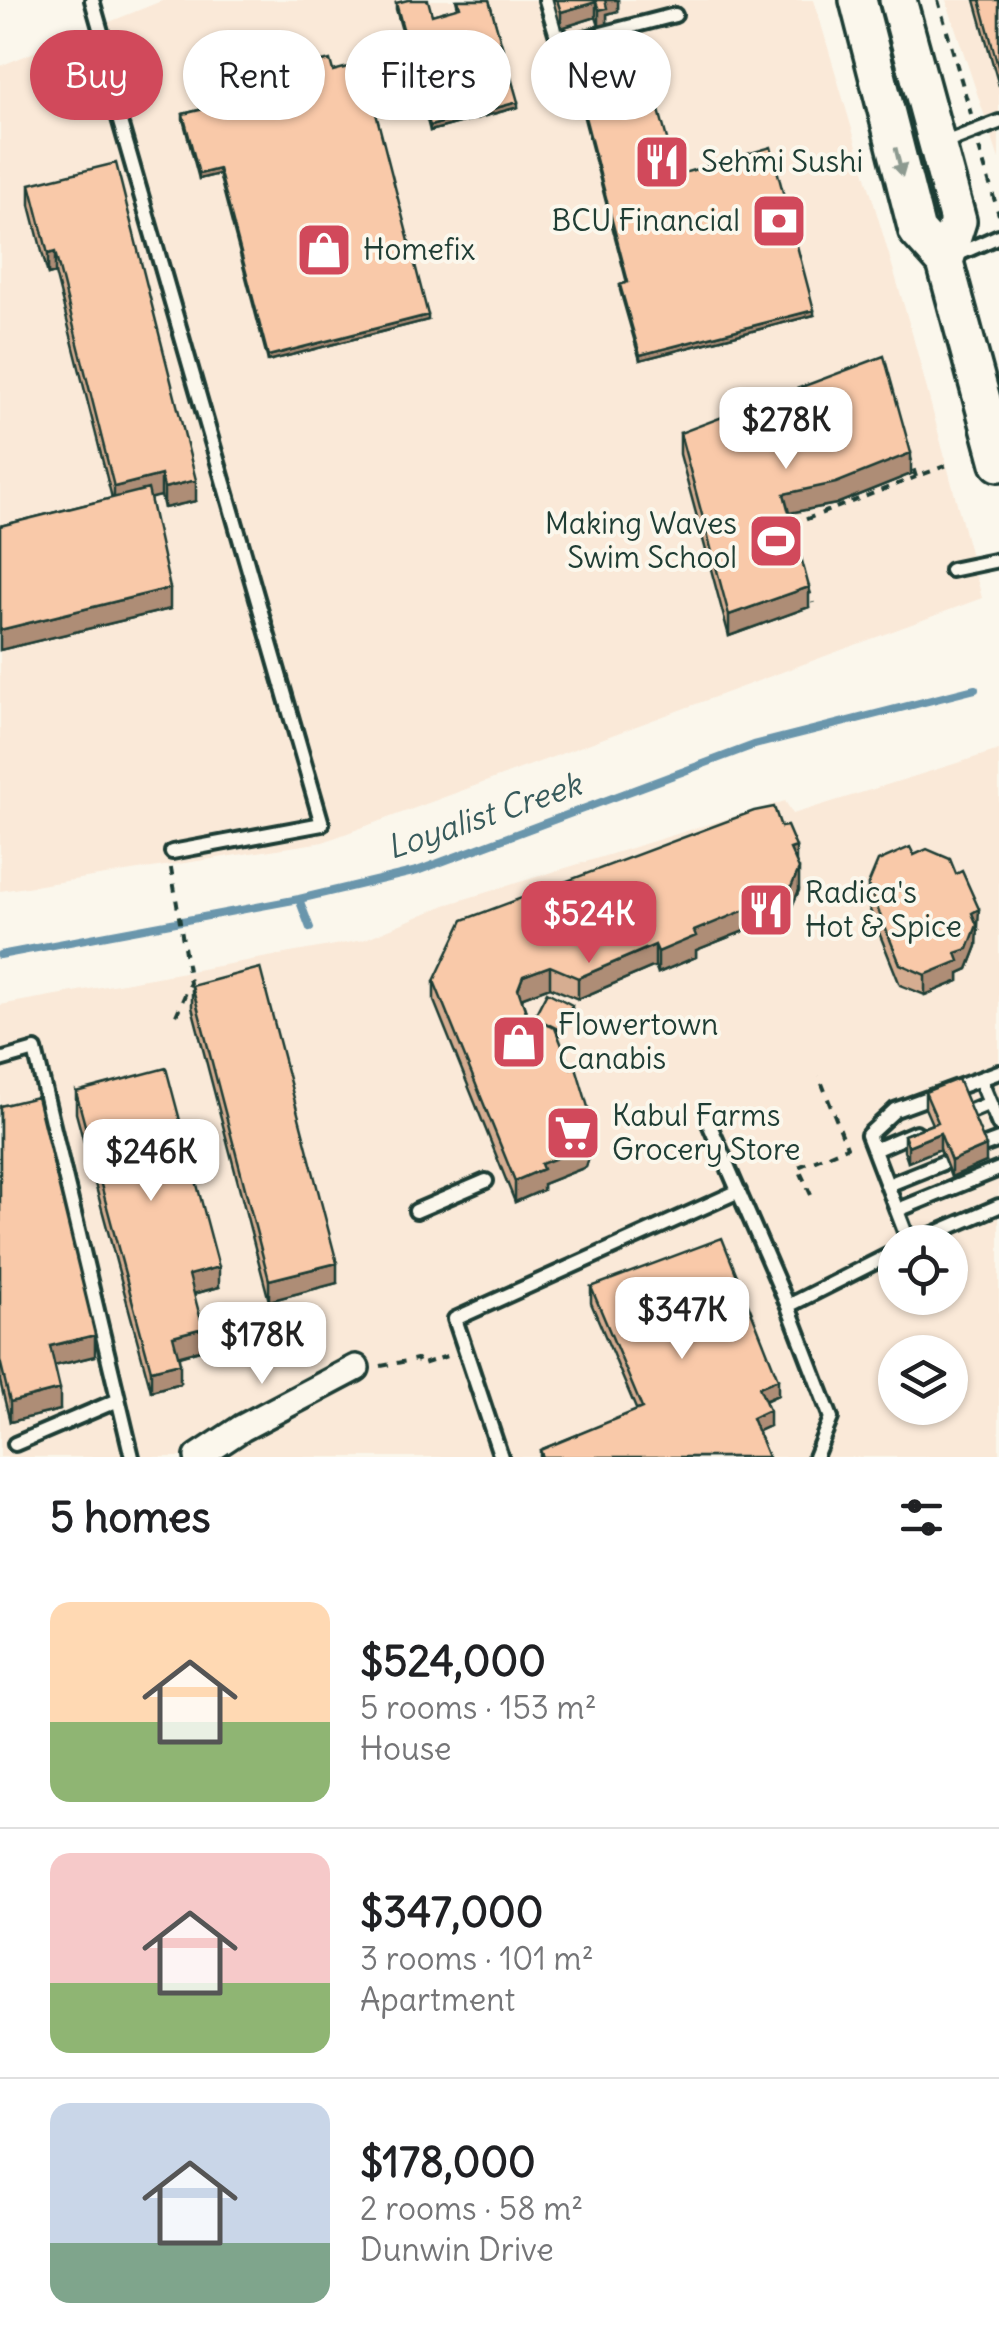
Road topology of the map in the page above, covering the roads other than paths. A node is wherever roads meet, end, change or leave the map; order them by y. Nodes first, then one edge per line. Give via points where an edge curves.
1 (92, 0) edge
2 (546, 0) edge
3 (858, 0) edge
4 (898, 0) edge
5 (676, 14) dead end
6 (999, 122) edge
7 (937, 146) junction
8 (999, 236) edge
9 (946, 262) junction
10 (999, 463) edge
11 (999, 560) edge
12 (951, 570) dead end
13 (172, 852) dead end
14 (0, 1060) edge
15 (999, 1072) edge
16 (980, 1079) junction
17 (990, 1104) junction
18 (966, 1113) edge
19 (708, 1121) dead end
20 (999, 1124) edge
21 (932, 1126) edge
22 (999, 1140) edge
23 (980, 1147) edge
24 (874, 1150) junction
25 (945, 1162) edge
26 (999, 1169) edge
27 (486, 1181) dead end
28 (888, 1185) junction
29 (739, 1191) junction
30 (999, 1206) edge
31 (416, 1210) dead end
32 (898, 1210) junction
33 (905, 1225) edge
34 (953, 1225) edge
35 (878, 1261) edge
36 (788, 1306) junction
37 (356, 1368) road end
38 (116, 1401) junction
39 (15, 1444) dead end
40 (132, 1457) edge
41 (198, 1457) edge
42 (501, 1457) edge
43 (815, 1457) edge

1 - 13 lane via 114,102 322,824
2 - 5 lane via 556,33 570,42
3 -> 9 main road via 917,231
4 - 7 main road
6 - 7 lane
7 - 9 main road via 958,220
8 - 9 lane
9 - 10 main road
11 - 12 lane
14 - 38 lane via 36,1050
15 - 16 lane
16 - 17 lane
16 - 24 lane via 896,1110 868,1135
17 - 18 lane
17 - 20 lane
19 - 29 lane
21 - 24 lane
22 - 23 lane
24 - 28 lane
25 - 28 lane
26 - 32 lane
27 - 31 lane
28 - 32 lane
29 - 36 lane
29 - 42 lane via 455,1319
30 - 34 lane
32 - 33 lane
35 - 36 lane
36 - 43 lane via 831,1418
37 - 41 street
38 - 39 lane
38 - 40 lane

